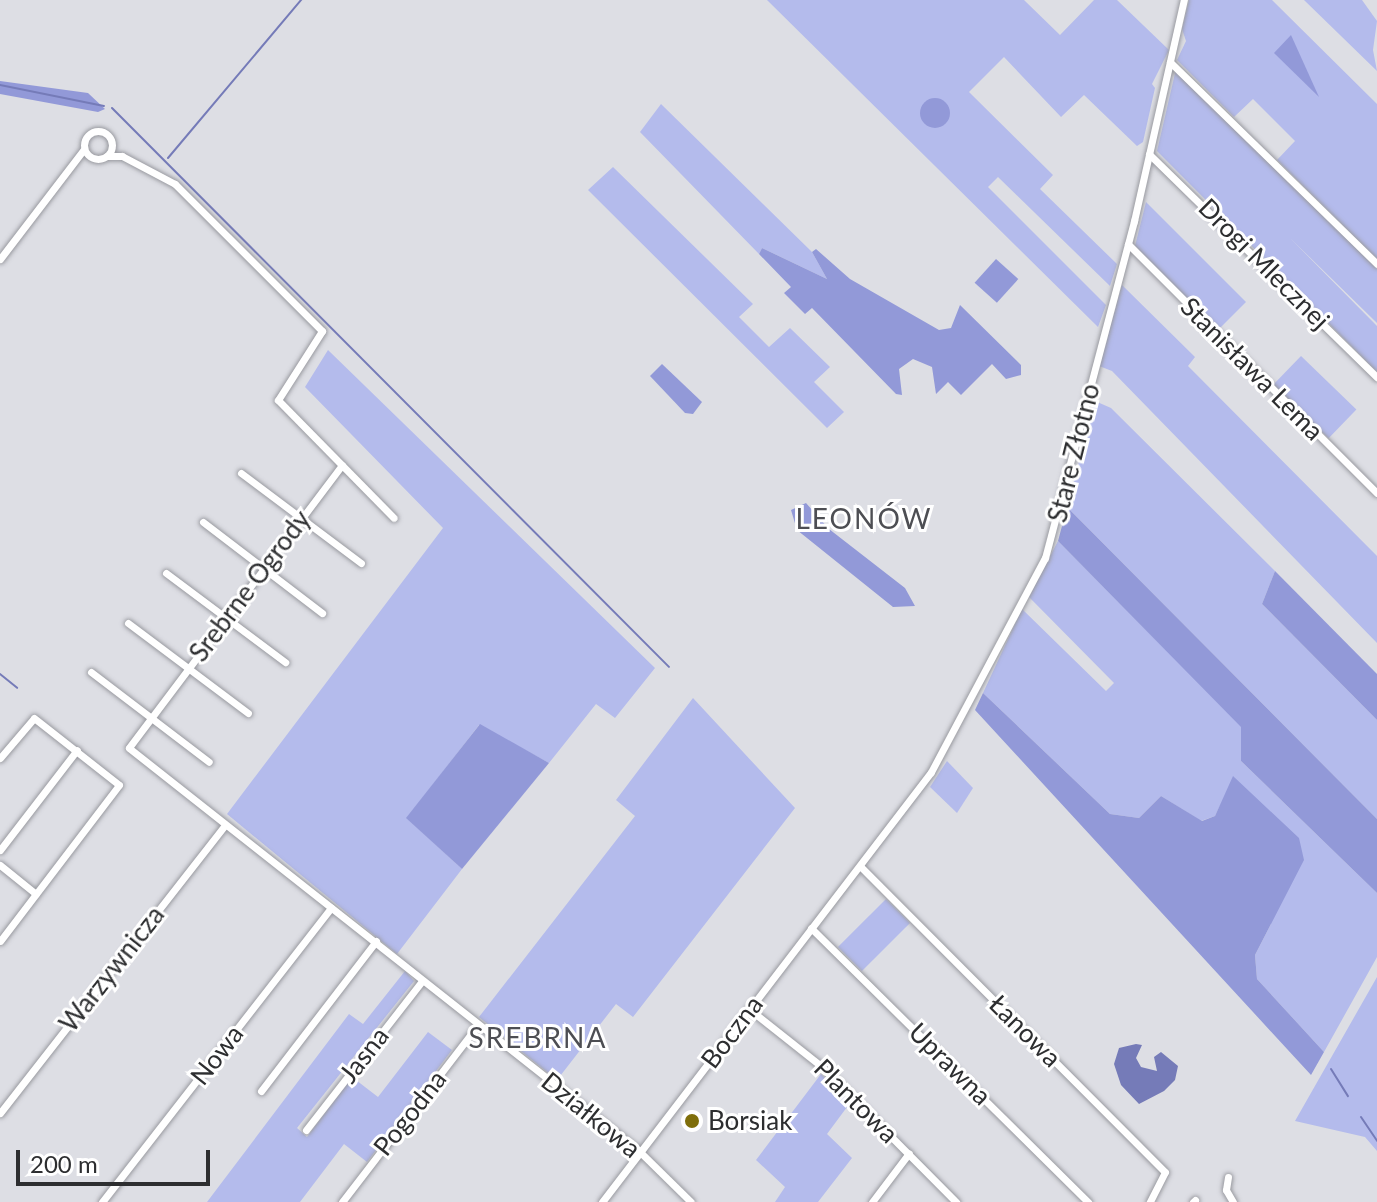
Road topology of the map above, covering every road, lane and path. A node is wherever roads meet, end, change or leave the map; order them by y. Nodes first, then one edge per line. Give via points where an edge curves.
1 (1184, 0) edge
2 (1170, 62) junction
3 (112, 146) junction
4 (84, 149) junction
5 (1149, 154) junction
6 (107, 156) junction
7 (122, 156) junction
8 (92, 158) junction
9 (73, 169) junction
10 (1128, 244) junction
11 (0, 259) edge
12 (1377, 264) edge
13 (1377, 377) edge
14 (342, 465) junction
15 (241, 473) dead end
16 (1377, 493) edge
17 (394, 518) dead end
18 (302, 519) junction
19 (203, 522) dead end
20 (361, 563) dead end
21 (263, 569) junction
22 (166, 573) dead end
23 (322, 613) dead end
24 (226, 618) junction
25 (128, 623) dead end
26 (285, 662) dead end
27 (187, 668) junction
28 (91, 672) dead end
29 (248, 713) dead end
30 (150, 717) junction
31 (77, 750) junction
32 (0, 758) edge
33 (209, 762) dead end
34 (225, 825) junction
35 (0, 850) edge
36 (862, 864) junction
37 (0, 865) edge
38 (36, 894) junction
39 (331, 908) junction
40 (811, 928) junction
41 (0, 941) edge
42 (376, 941) junction
43 (422, 981) junction
44 (749, 1009) junction
45 (478, 1025) junction
46 (261, 1091) dead end
47 (0, 1113) edge
48 (306, 1130) dead end
49 (640, 1152) junction
50 (909, 1153) junction
51 (1228, 1177) dead end
52 (102, 1202) edge
53 (342, 1202) edge
54 (602, 1202) edge
55 (691, 1202) edge
56 (872, 1202) edge
57 (956, 1202) edge
58 (1088, 1202) edge
59 (1150, 1202) edge
60 (1233, 1202) edge

1 - 2 street, Stare Złotno
2 - 5 street, Stare Złotno
2 - 12 street
3 - 4 street via 107,134 94,131 86,136
3 - 6 street
3 - 7 street
4 - 8 street
4 - 9 street
5 - 10 street, Stare Złotno
5 - 13 street, Drogi Mlecznej
6 - 7 street
6 - 8 street
7 - 14 street via 175,184 322,331 277,397
8 - 9 street
9 - 11 street
10 - 16 street, Stanisława Lema
10 - 36 street, Stare Złotno via 1045,558 937,762
14 - 17 street
14 - 18 street, Srebrne Ogrody
15 - 18 street
18 - 20 street
18 - 21 street, Srebrne Ogrody
19 - 21 street
21 - 23 street
21 - 24 street, Srebrne Ogrody
22 - 24 street
24 - 26 street
24 - 27 street, Srebrne Ogrody
25 - 27 street
27 - 29 street
27 - 30 street, Srebrne Ogrody
28 - 30 street
30 - 33 street
30 - 34 street, Srebrne Ogrody via 129,748
31 - 32 street via 32,718
31 - 35 street
31 - 38 street via 119,783
34 - 39 street, Działkowa
34 - 47 street, Warzywnicza
36 - 40 street, Boczna
36 - 59 street, Łanowa via 1165,1172
37 - 38 street
38 - 41 street
39 - 42 street, Działkowa
39 - 52 street, Nowa
40 - 44 street, Boczna
40 - 58 street, Uprawna
42 - 43 street, Działkowa
42 - 46 street
43 - 45 street, Działkowa
43 - 48 street, Jasna
44 - 49 street, Boczna
44 - 50 street, Plantowa via 821,1066
45 - 49 street, Działkowa
45 - 53 street, Pogodna
49 - 54 street, Boczna
49 - 55 street, Działkowa
50 - 56 street
50 - 57 street, Plantowa
51 - 60 street via 1226,1190

